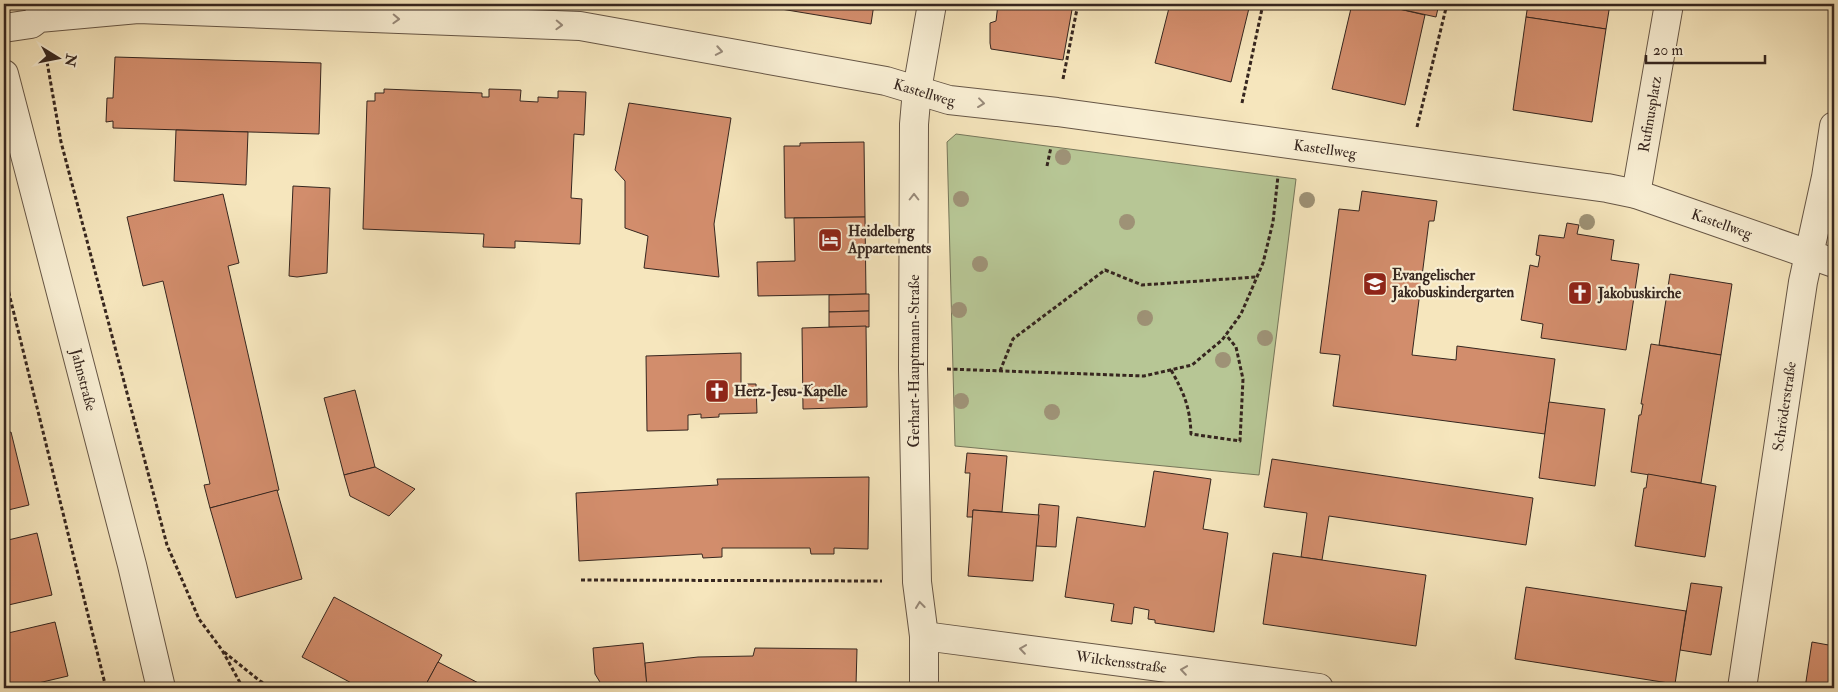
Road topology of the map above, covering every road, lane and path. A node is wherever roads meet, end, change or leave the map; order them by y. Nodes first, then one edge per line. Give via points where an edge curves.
1 (932, 4) edge
2 (1078, 4) edge
3 (1263, 4) edge
4 (1446, 4) edge
5 (1669, 4) edge
6 (4, 28) edge
7 (45, 52) dead end
8 (4, 74) edge
9 (917, 90) junction
10 (1057, 112) junction
11 (1834, 126) edge
12 (1236, 138) junction
13 (1282, 144) junction
14 (1412, 161) junction
15 (1636, 194) junction
16 (1809, 255) junction
17 (1834, 263) edge
18 (4, 273) edge
19 (1256, 277) junction
20 (1226, 335) junction
21 (913, 369) junction
22 (1171, 370) junction
23 (1000, 371) junction
24 (581, 580) dead end
25 (918, 582) junction
26 (924, 636) junction
27 (222, 650) junction
28 (106, 688) edge
29 (161, 688) edge
30 (243, 688) edge
31 (273, 688) edge
32 (924, 688) edge
33 (1319, 688) edge
34 (1742, 688) edge

1 - 9 street, Gerhart-Hauptmann-Straße
2 - 10 path
3 - 12 path
4 - 14 path
5 - 15 street, Rufinusplatz
6 -> 9 street, Kastellweg via 31,24 39,18 138,9 580,26 886,80
7 - 27 path via 61,142 168,545 199,619
8 - 29 street, Jahnstraße
9 -> 10 street, Kastellweg via 949,100
21 -> 9 street, Gerhart-Hauptmann-Straße via 914,124
10 - 12 street, Kastellweg
11 - 16 street, Schröderstraße
12 - 13 street, Kastellweg
13 - 14 street, Kastellweg
13 - 19 path via 1272,222 1263,263
14 - 15 street, Kastellweg
15 - 16 street, Kastellweg
16 - 17 street, Kastellweg
16 - 34 street, Schröderstraße
18 - 28 path
19 - 20 path via 1241,314
19 - 23 path via 1142,285 1105,270 1013,339
20 - 22 path via 1192,365
20 - 22 path via 1236,347 1243,379 1240,441 1191,434 1185,395
21 - 23 path
21 - 25 street, Gerhart-Hauptmann-Straße
22 - 23 path via 1144,376
24 - 25 path
26 -> 25 street, Gerhart-Hauptmann-Straße
26 - 32 street, Gerhart-Hauptmann-Straße
33 -> 26 street, Wilckensstraße
27 - 30 path
27 - 31 path

